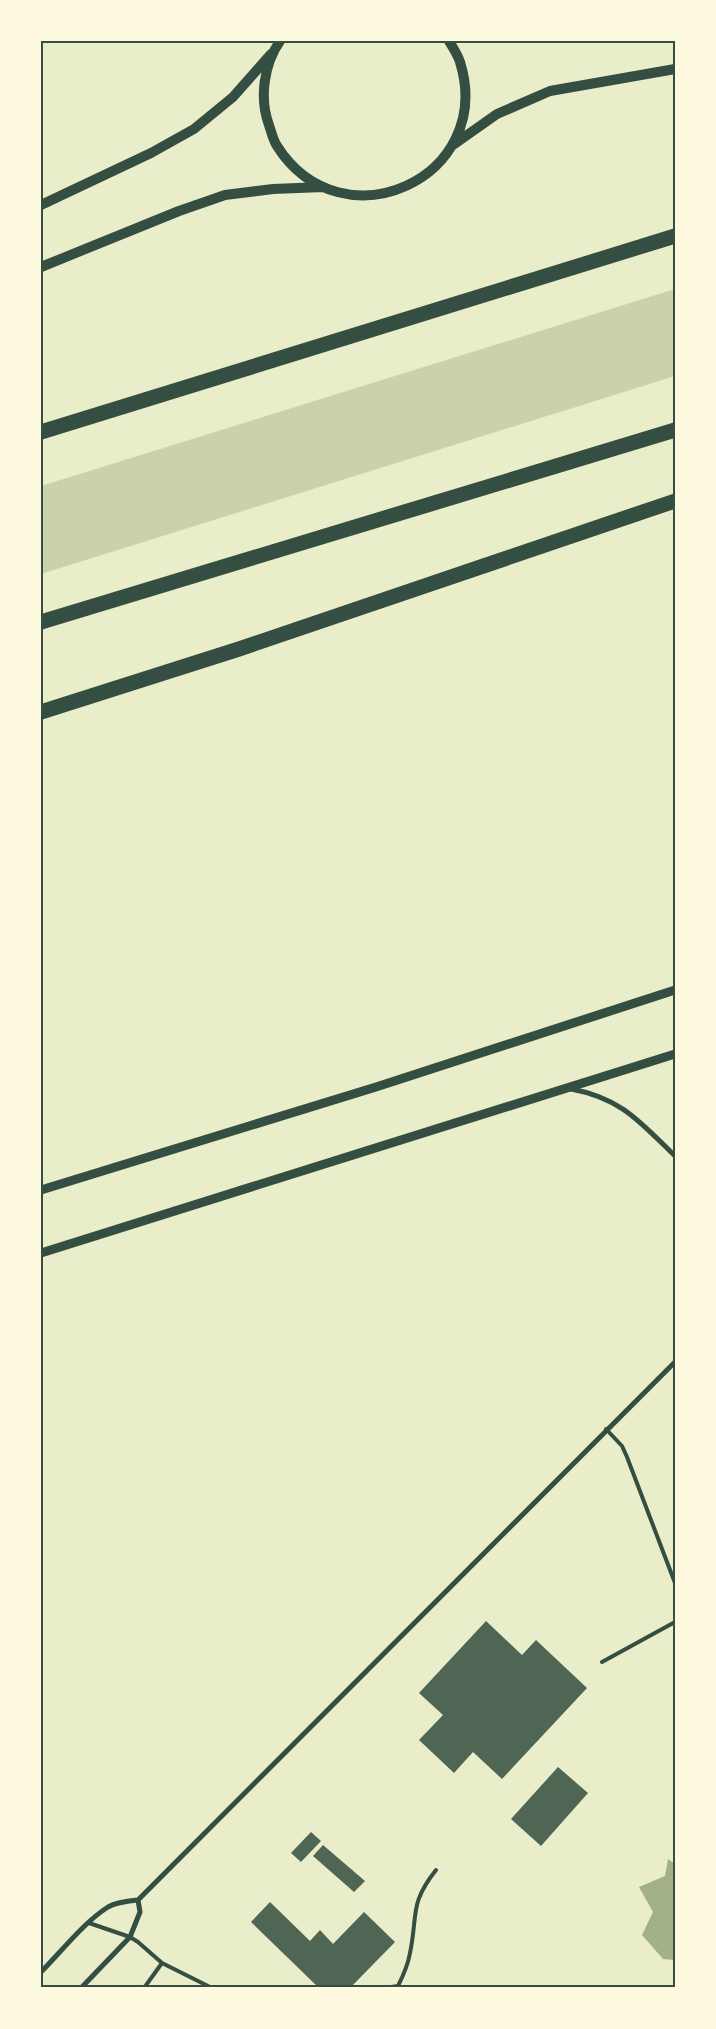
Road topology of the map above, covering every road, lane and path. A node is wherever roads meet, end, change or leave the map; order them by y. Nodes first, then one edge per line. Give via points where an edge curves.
1 (280, 41) edge
2 (449, 41) edge
3 (273, 52) junction
4 (675, 69) edge
5 (452, 146) junction
6 (323, 187) junction
7 (41, 204) edge
8 (675, 236) edge
9 (41, 267) edge
10 (675, 430) edge
11 (41, 432) edge
12 (675, 501) edge
13 (41, 622) edge
14 (41, 712) edge
15 (675, 990) edge
16 (675, 1054) edge
17 (566, 1088) junction
18 (675, 1156) edge
19 (41, 1190) edge
20 (41, 1253) edge
21 (675, 1362) edge
22 (606, 1429) junction
23 (675, 1582) edge
24 (675, 1622) edge
25 (602, 1662) dead end
26 (436, 1870) dead end
27 (138, 1900) junction
28 (89, 1923) junction
29 (130, 1937) junction
30 (162, 1964) junction
31 (41, 1972) edge
32 (400, 1987) edge
33 (81, 1988) edge
34 (144, 1988) edge
35 (212, 1988) edge
36 (384, 1988) edge

1 - 3 main road
2 - 5 main road via 460,60 466,90 463,119
3 - 6 main road via 264,84 265,115 276,145 296,170
3 - 7 main road via 233,97 194,129 151,153
4 - 5 main road via 550,91 497,114
5 - 6 main road via 434,169 409,186 381,194 351,195
6 - 9 main road via 225,195 179,210
8 - 11 highway
10 - 13 highway
12 - 14 highway via 240,649
15 - 19 street via 376,1087
16 - 17 street
17 - 18 street via 592,1092 629,1112
17 - 20 street
21 - 22 street
22 - 23 lane via 622,1446 627,1457
22 - 27 street
24 - 25 lane
26 - 32 lane via 419,1895 414,1910 410,1954
27 - 28 street via 109,1907
27 - 29 street via 140,1912
28 - 29 lane
28 - 31 street
29 - 30 lane
29 - 33 street
30 - 34 lane
30 - 35 lane
32 - 36 lane

